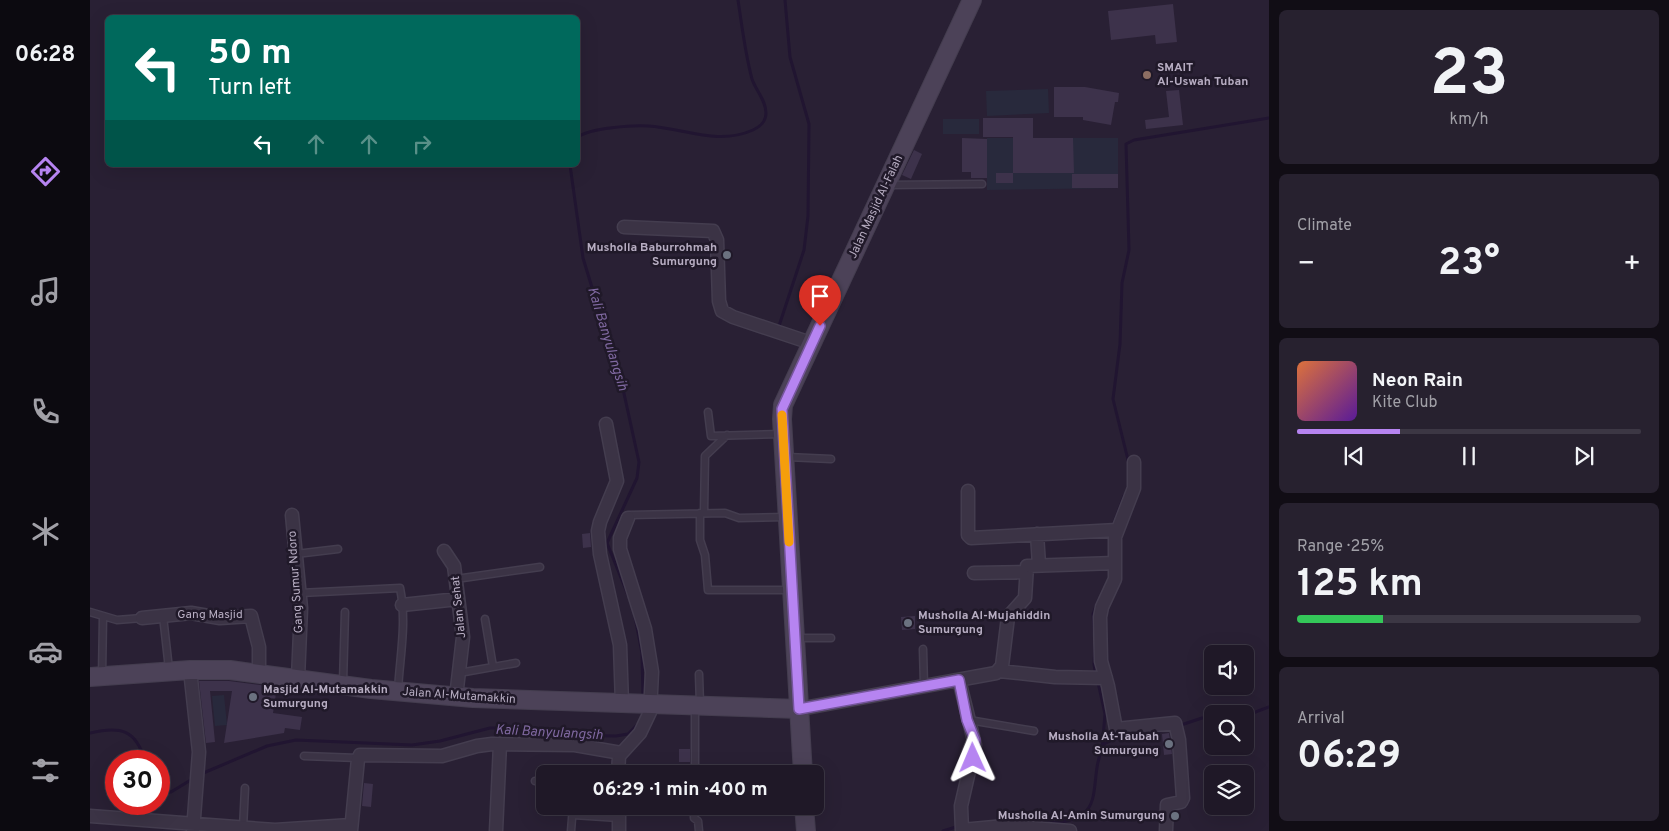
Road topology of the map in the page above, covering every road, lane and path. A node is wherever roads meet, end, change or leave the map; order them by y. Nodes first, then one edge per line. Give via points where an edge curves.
1 (972, 0) edge
2 (982, 184) dead end
3 (886, 185) junction
4 (624, 227) dead end
5 (812, 343) junction
6 (708, 412) dead end
7 (606, 424) dead end
8 (783, 434) junction
9 (727, 436) junction
10 (784, 457) junction
11 (830, 459) dead end
12 (1134, 462) dead end
13 (968, 492) dead end
14 (702, 513) junction
15 (292, 515) dead end
16 (787, 517) junction
17 (628, 518) joint
18 (1113, 530) junction
19 (1036, 534) junction
20 (338, 549) dead end
21 (444, 551) dead end
22 (296, 554) junction
23 (1111, 563) junction
24 (1039, 565) junction
25 (540, 568) dead end
26 (1026, 572) junction
27 (974, 573) dead end
28 (456, 579) junction
29 (792, 590) junction
30 (300, 594) junction
31 (458, 599) junction
32 (402, 605) junction
33 (90, 612) edge
34 (345, 612) dead end
35 (163, 616) junction
36 (104, 617) junction
37 (142, 618) joint
38 (485, 619) dead end
39 (795, 638) junction
40 (831, 638) dead end
41 (923, 649) dead end
42 (516, 663) dead end
43 (493, 667) junction
44 (190, 670) junction
45 (999, 671) junction
46 (169, 672) junction
47 (259, 673) junction
48 (459, 673) junction
49 (699, 674) dead end
50 (96, 677) edge
51 (298, 678) junction
52 (1100, 678) junction
53 (959, 680) junction
54 (343, 685) junction
55 (924, 686) junction
56 (398, 691) junction
57 (456, 697) junction
58 (624, 704) junction
59 (650, 705) junction
60 (697, 707) junction
61 (799, 709) junction
62 (967, 720) junction
63 (1034, 731) dead end
64 (500, 744) junction
65 (621, 753) junction
66 (304, 756) dead end
67 (358, 758) junction
68 (619, 765) edge
69 (695, 765) edge
70 (802, 765) edge
71 (245, 788) dead end
72 (573, 815) joint
73 (694, 815) edge
74 (805, 815) edge
75 (90, 816) edge
76 (619, 818) edge
77 (193, 828) edge
78 (243, 828) junction
79 (351, 828) edge
80 (961, 828) edge
81 (496, 831) edge
82 (571, 831) edge
83 (699, 831) edge
84 (806, 831) edge
85 (1070, 831) edge
86 (1166, 831) edge

1 - 3 street, Jalan Masjid Al-Falah
2 - 3 lane
3 - 5 street, Jalan Masjid Al-Falah
4 - 5 street via 713,231 717,238 722,311
5 - 8 street, Jalan Masjid Al-Falah via 783,405
6 - 9 lane via 710,435
7 - 58 street via 617,482 598,531 620,645
8 - 9 lane
8 - 10 street, Jalan Masjid Al-Falah
9 - 14 lane via 705,456
10 - 11 lane
10 - 16 street, Jalan Masjid Al-Falah
12 - 18 street via 1134,488
13 - 19 street via 970,537
14 - 16 lane via 725,513 738,518
14 - 17 lane via 630,515
14 - 29 lane via 700,540 705,555 708,590
15 - 22 street, Gang Sumur Ndoro
16 - 29 street, Jalan Masjid Al-Falah
17 - 59 street via 620,538 620,549 647,636 651,663
18 - 19 street
18 - 23 street
19 - 24 street
20 - 22 lane
21 - 28 street, Jalan Sehat via 453,564
22 - 30 street, Gang Sumur Ndoro
23 - 24 street
23 - 52 street via 1114,582 1100,617
24 - 26 street via 1028,566
25 - 28 lane
26 - 27 street
26 - 45 street via 1025,598 1008,618
28 - 31 street, Jalan Sehat
29 - 39 street, Jalan Masjid Al-Falah
30 - 32 lane via 398,587
30 - 51 street, Gang Sumur Ndoro
31 - 32 street
31 - 48 street, Jalan Sehat via 463,639
32 - 56 lane via 404,633
33 - 36 lane
34 - 54 lane
35 - 37 street, Gang Masjid
35 - 46 lane
35 - 47 street, Gang Masjid via 190,613 220,618 252,616 260,647
36 - 37 lane via 118,620
36 - 50 lane
38 - 43 lane
39 - 40 lane
39 - 61 street, Jalan Masjid Al-Falah
41 - 55 lane
42 - 43 lane
43 - 48 lane
44 - 46 street, Jalan Al-Mutamakkin
44 - 47 street, Jalan Al-Mutamakkin
44 - 77 street via 198,756
45 - 52 street
45 - 53 street
46 - 50 street, Jalan Al-Mutamakkin
47 - 51 street, Jalan Al-Mutamakkin
48 - 57 street, Jalan Sehat
49 - 60 lane
51 - 54 street, Jalan Al-Mutamakkin
52 - 86 street via 1117,730 1172,722 1176,727 1183,800 1167,806
53 - 55 street
53 - 62 street
54 - 56 street, Jalan Al-Mutamakkin
55 - 61 street
56 - 57 street, Jalan Al-Mutamakkin
57 - 58 street, Jalan Al-Mutamakkin
58 - 59 street, Jalan Al-Mutamakkin
59 - 60 street, Jalan Al-Mutamakkin
59 - 65 street via 650,714 640,733
60 - 61 street, Jalan Al-Mutamakkin
60 - 69 lane
61 - 70 street, Jalan Masjid Al-Falah
62 - 63 lane
62 - 80 street via 975,747 961,803
64 - 65 street via 578,745
64 - 67 street via 481,745 437,757 362,755
64 - 81 street
65 - 68 street
66 - 67 lane
67 - 79 street
71 - 78 lane
72 - 76 lane
72 - 82 lane
73 - 83 lane
74 - 84 street
75 - 77 street
77 - 78 street
78 - 79 street
80 - 85 street via 1005,826

